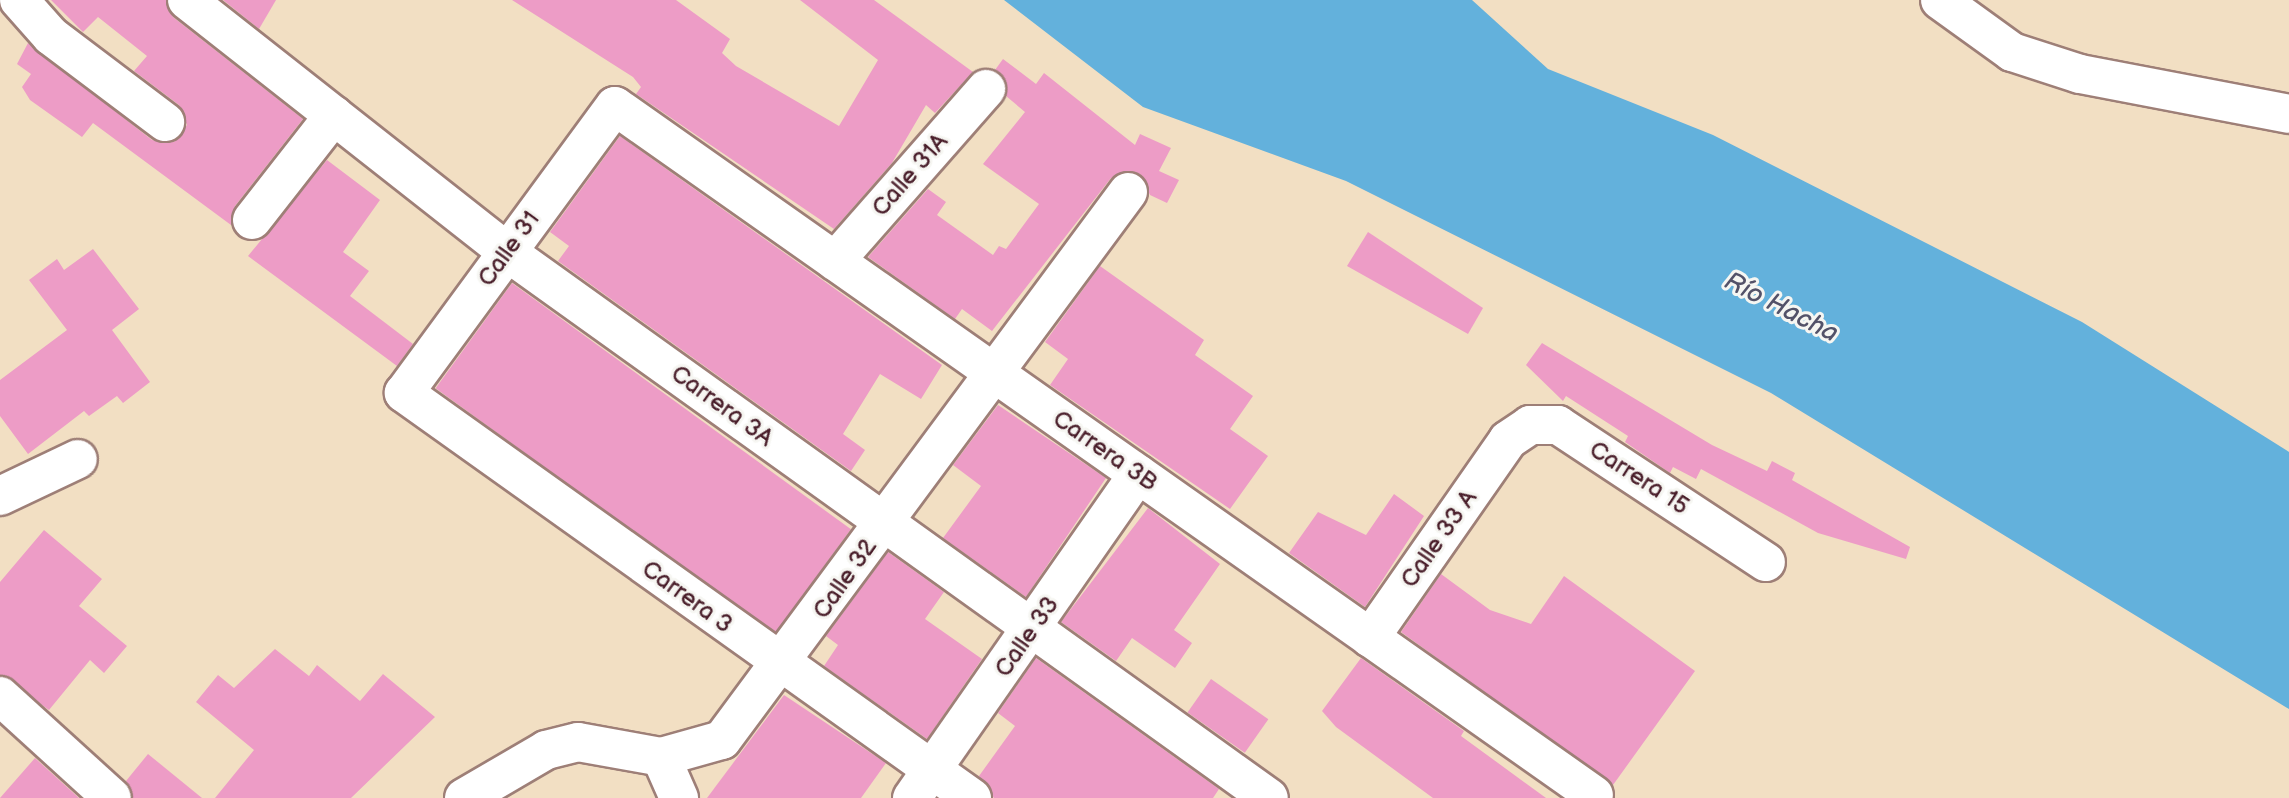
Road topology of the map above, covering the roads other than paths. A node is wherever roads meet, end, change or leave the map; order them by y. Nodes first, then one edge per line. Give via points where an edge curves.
1 (19, 0) edge
2 (187, 0) edge
3 (1940, 0) edge
4 (986, 89) dead end
5 (615, 106) joint
6 (2289, 114) edge
7 (334, 115) junction
8 (165, 122) dead end
9 (1128, 192) dead end
10 (252, 220) dead end
11 (507, 252) junction
12 (835, 261) junction
13 (994, 372) junction
14 (404, 393) joint
15 (1508, 440) joint
16 (78, 459) dead end
17 (1138, 474) junction
18 (0, 496) edge
19 (885, 523) junction
20 (1766, 562) dead end
21 (1033, 631) junction
22 (1370, 638) junction
23 (784, 666) junction
24 (0, 696) edge
25 (661, 757) junction
26 (922, 784) edge
27 (1594, 795) dead end
28 (112, 798) edge
29 (464, 798) edge
30 (679, 798) edge
31 (972, 798) edge
32 (1269, 798) edge

1 - 8 street via 51,36
2 - 7 street, Carrera 3A
3 - 6 street via 2012,52 2080,74
4 - 12 street, Calle 31A
5 - 11 street, Calle 31
5 - 12 street, Carrera 3B
7 - 10 street
7 - 11 street, Carrera 3A
9 - 13 street, Calle 32
11 - 14 street, Calle 31
11 - 19 street, Carrera 3A
12 - 13 street, Carrera 3B
13 - 17 street, Carrera 3B
13 - 19 street, Calle 32
14 - 23 street, Carrera 3
15 - 20 street, Carrera 15 via 1530,425 1558,425
15 - 22 street, Calle 33 A
16 - 18 street
17 - 21 street, Calle 33
17 - 22 street, Carrera 3B
19 - 21 street, Carrera 3A
19 - 23 street, Calle 32
21 - 26 street, Calle 33
21 - 32 street, Carrera 3A
22 - 27 street, Carrera 3B
23 - 25 street, Calle 32 via 722,740
23 - 26 street, Carrera 3
24 - 28 street
25 - 29 street, Calle 32 via 578,742 546,750
25 - 30 street
26 - 31 street, Carrera 3

